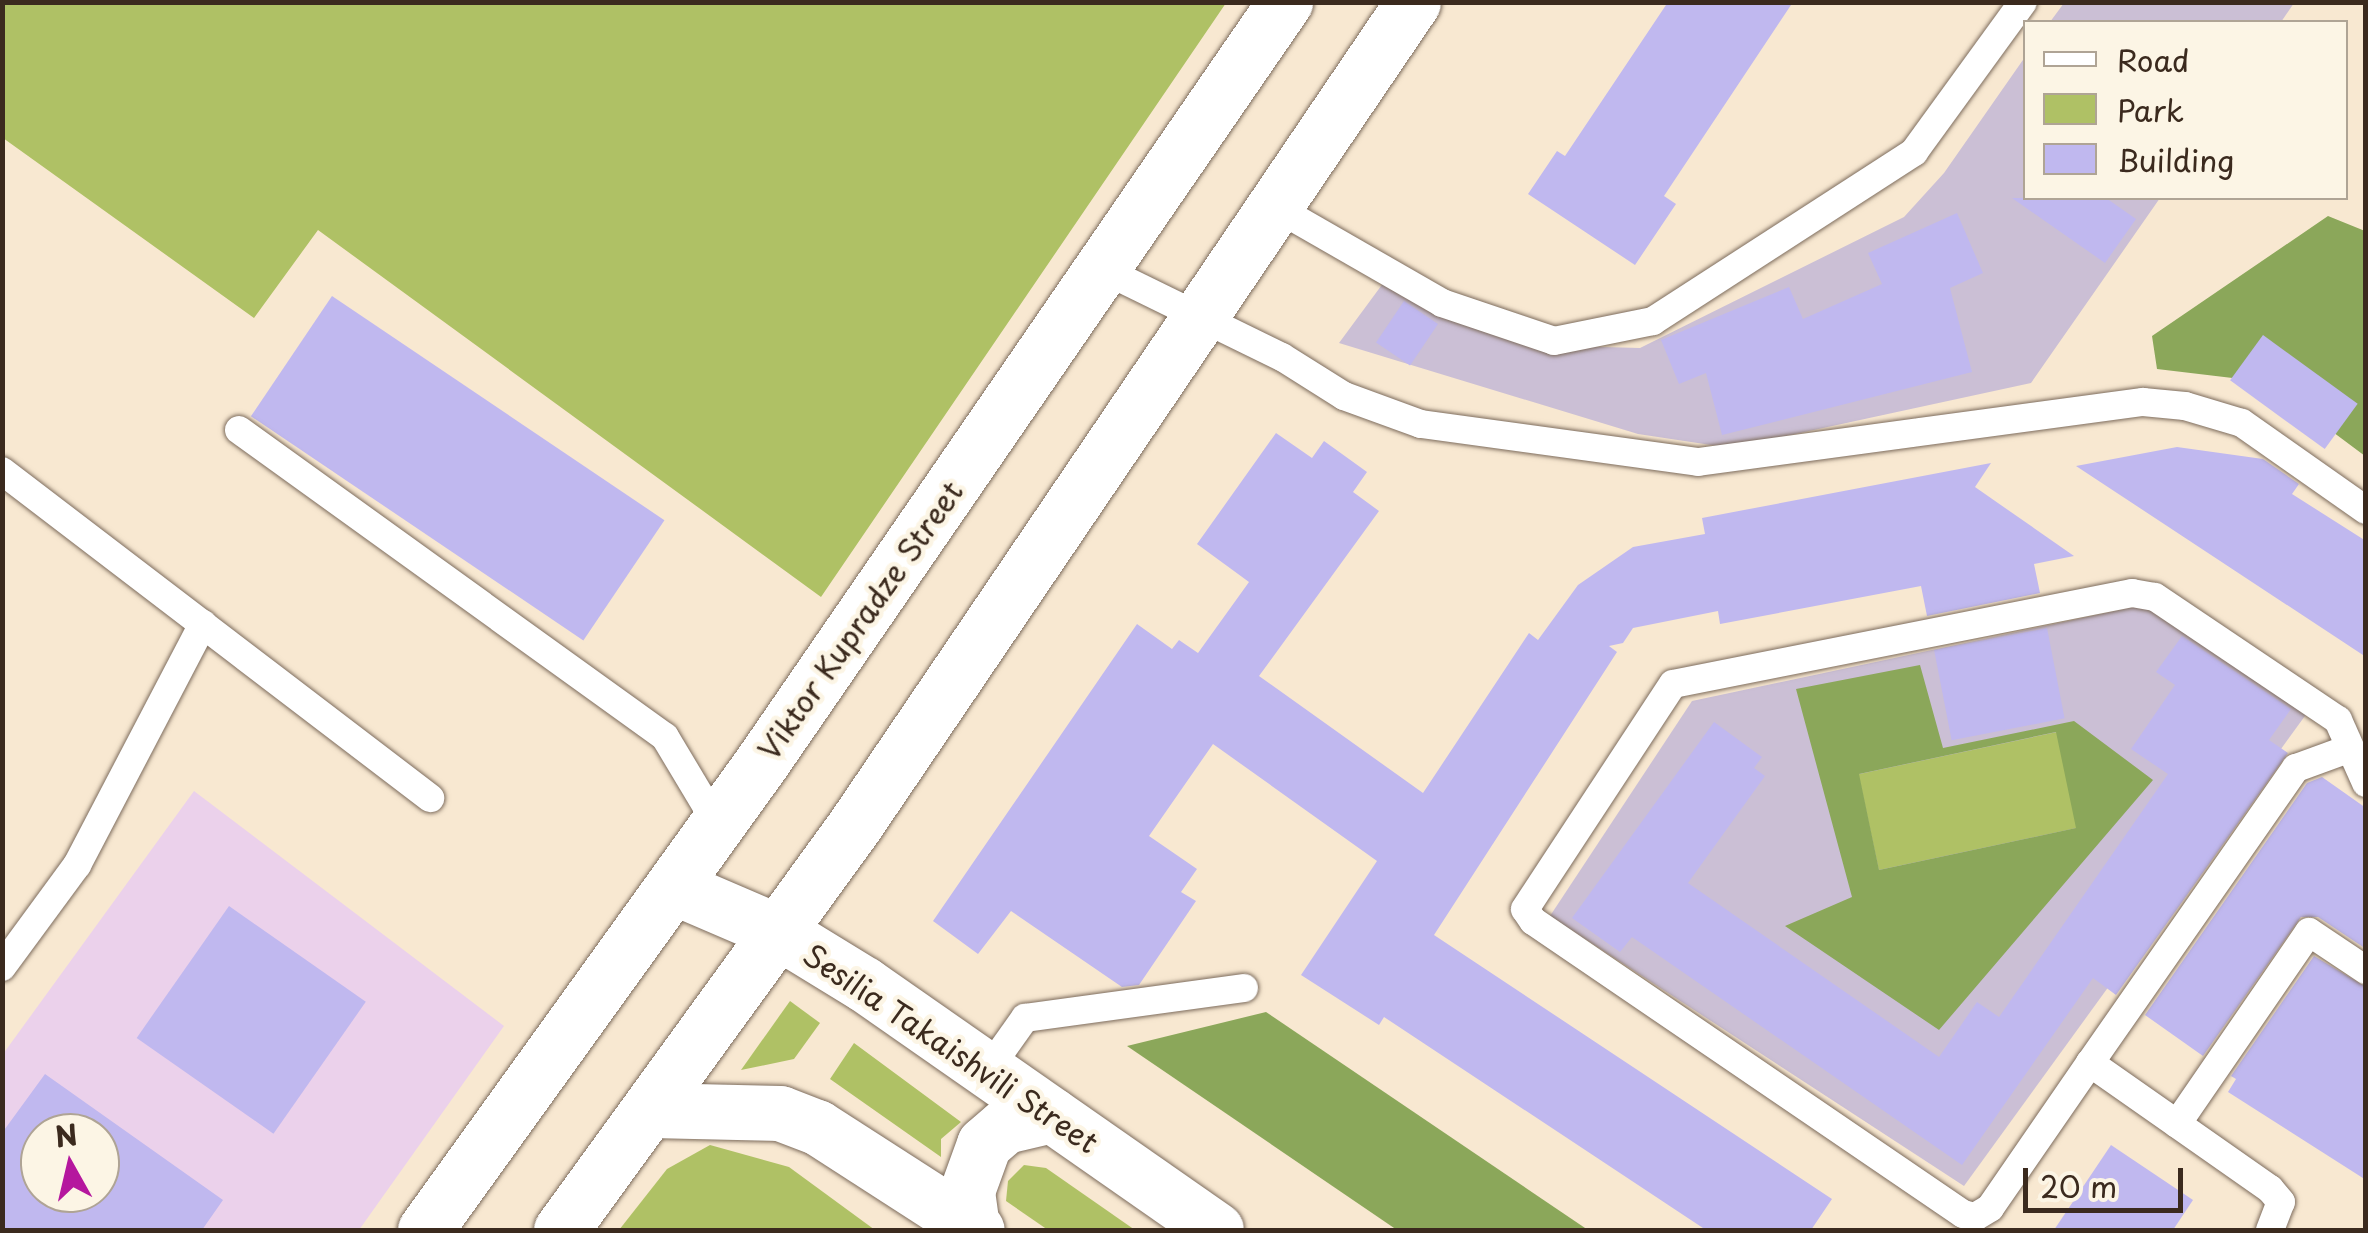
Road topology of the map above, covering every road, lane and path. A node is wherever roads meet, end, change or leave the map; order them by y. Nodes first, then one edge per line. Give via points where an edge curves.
1 (1285, 2) edge
2 (1413, 2) edge
3 (2023, 2) edge
4 (1276, 208) junction
5 (1102, 269) junction
6 (1200, 317) junction
7 (239, 430) dead end
8 (2, 471) edge
9 (2366, 510) edge
10 (203, 624) junction
11 (2348, 749) junction
12 (2366, 783) edge
13 (430, 798) dead end
14 (717, 824) junction
15 (674, 887) junction
16 (779, 932) junction
17 (2, 966) edge
18 (2366, 970) edge
19 (1244, 988) dead end
20 (2090, 1062) junction
21 (988, 1070) junction
22 (651, 1110) junction
23 (1052, 1114) junction
24 (2177, 1124) junction
25 (974, 1229) edge
26 (424, 1230) edge
27 (562, 1230) edge
28 (1216, 1230) edge
29 (2270, 1230) edge

1 - 5 main road, Viktor Kupradze Street
2 - 4 main road
3 - 4 lane via 1914,152 1653,321 1554,341 1442,303
4 - 6 main road
5 - 6 lane
5 - 14 main road, Viktor Kupradze Street
6 - 9 lane via 1344,396 1421,424 1698,462 2143,402 2185,406 2242,423
6 - 16 main road
7 - 14 lane via 666,737
8 - 10 lane
10 - 13 lane
10 - 17 lane via 77,864
11 - 12 lane
11 - 20 lane via 2296,768
11 - 20 lane via 2338,720 2155,597 2132,593 1674,684 1525,909 1964,1214 1990,1208
14 - 15 main road, Viktor Kupradze Street
15 - 16 main road, Sesilia Takaishvili Street
15 - 26 main road, Viktor Kupradze Street
16 - 21 main road, Sesilia Takaishvili Street
16 - 22 main road
18 - 24 lane via 2309,932
19 - 21 lane via 1025,1018
20 - 24 lane
21 - 23 main road, Sesilia Takaishvili Street
22 - 25 main road via 780,1113 852,1144
22 - 27 main road
23 - 25 main road via 1005,1126 984,1144 967,1191
23 - 28 main road, Sesilia Takaishvili Street
24 - 29 lane via 2270,1189 2281,1202

